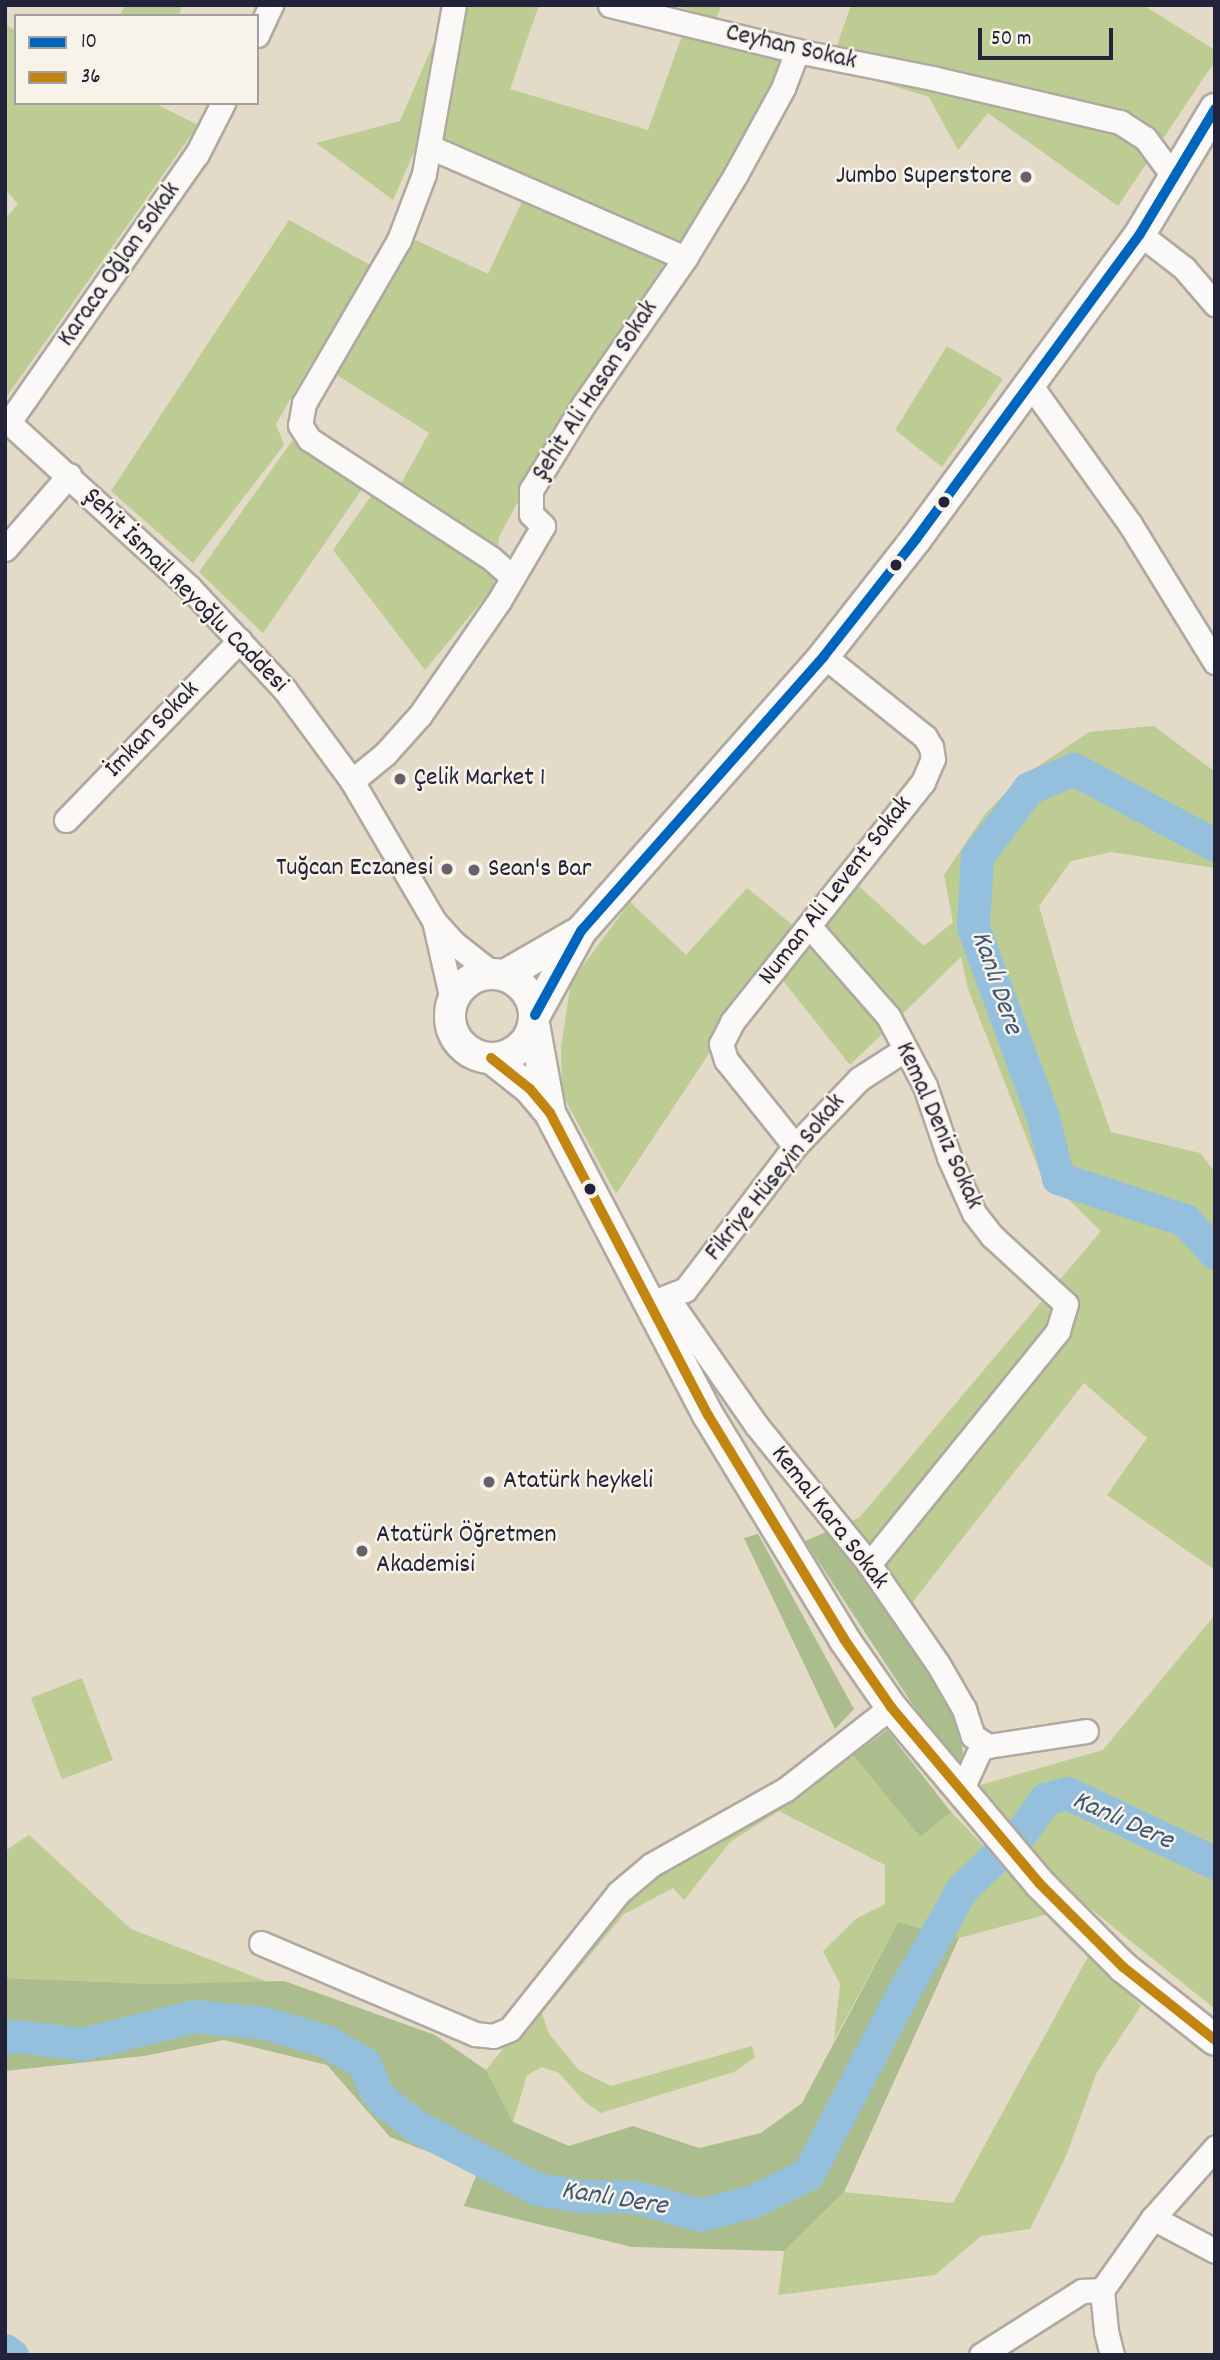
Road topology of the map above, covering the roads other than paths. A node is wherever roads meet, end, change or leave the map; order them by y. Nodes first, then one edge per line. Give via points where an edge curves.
1 (271, 5) edge
2 (454, 5) edge
3 (610, 5) edge
4 (259, 31) edge
5 (797, 51) junction
6 (222, 105) edge
7 (1215, 110) edge
8 (430, 147) junction
9 (1174, 177) junction
10 (1140, 233) junction
11 (685, 258) junction
12 (1215, 304) edge
13 (1029, 383) junction
14 (7, 421) edge
15 (69, 475) junction
16 (5, 549) edge
17 (512, 577) junction
18 (240, 640) junction
19 (824, 656) junction
20 (1215, 662) edge
21 (352, 781) junction
22 (66, 820) dead end
23 (434, 921) junction
24 (810, 927) junction
25 (581, 931) junction
26 (498, 974) junction
27 (452, 1000) junction
28 (534, 1020) junction
29 (904, 1050) junction
30 (491, 1058) junction
31 (550, 1113) junction
32 (795, 1146) junction
33 (658, 1300) junction
34 (869, 1564) junction
35 (891, 1707) junction
36 (1086, 1731) dead end
37 (983, 1743) junction
38 (960, 1793) junction
39 (261, 1943) dead end
40 (1215, 2040) edge
41 (1215, 2148) edge
42 (1153, 2218) junction
43 (1215, 2251) edge
44 (1102, 2290) junction
45 (981, 2355) edge
46 (1112, 2355) edge

1 - 4 street
2 - 8 street
3 - 5 street, Ceyhan Sokak
5 - 9 street, Ceyhan Sokak via 1120,122 1145,138
5 - 11 street, Şehit Ali Hasan Sokak via 783,88
6 - 14 street, Karaca Oğlan Sokak via 197,154
7 - 9 main road
8 - 11 street
8 - 17 street via 399,240 304,403 300,425 309,439 491,558
9 - 10 main road
10 - 12 street via 1184,268
10 - 13 main road
11 - 17 street, Şehit Ali Hasan Sokak via 584,404 531,491 531,514 542,526
13 - 19 main road via 916,540
13 - 20 street via 1130,524
14 - 15 street, Şehit İsmail Reyoğlu Caddesi
15 - 16 street
15 - 18 street, Şehit İsmail Reyoğlu Caddesi
17 - 21 street, Şehit Ali Hasan Sokak via 420,715 385,754
18 - 21 street, Şehit İsmail Reyoğlu Caddesi via 285,690
18 - 22 street, İmkan Sokak
19 - 24 street, Numan Ali Levent Sokak via 925,737 933,758 923,782
19 - 25 main road
21 - 23 street, Şehit İsmail Reyoğlu Caddesi
23 - 26 street, Şehit İsmail Reyoğlu Caddesi via 454,943
23 - 27 street, Şehit İsmail Reyoğlu Caddesi
24 - 29 street, Kemal Deniz Sokak via 888,1016
24 - 32 street, Numan Ali Levent Sokak via 732,1022 721,1044 726,1060
25 - 26 main road
25 - 28 main road
26 - 27 main road via 468,980
26 - 28 main road via 526,990
27 - 30 main road via 450,1024 455,1038 465,1049
28 - 30 main road via 519,1049
28 - 31 main road
29 - 32 street, Fikriye Hüseyin Sokak via 859,1079
29 - 34 street, Kemal Deniz Sokak via 925,1086 974,1213 992,1236 1066,1304 1058,1331
30 - 31 main road via 530,1089
31 - 33 main road
32 - 33 street, Fikriye Hüseyin Sokak via 685,1290
33 - 34 street, Kemal Kara Sokak
33 - 35 main road via 708,1415 844,1639
34 - 37 street, Kemal Kara Sokak via 938,1664 964,1709 973,1736
35 - 38 main road
35 - 39 street via 786,1789 650,1865 618,1893 510,2029 493,2036 475,2034
36 - 37 street via 988,1746
37 - 38 street
38 - 40 main road via 1123,1967
41 - 42 street
42 - 43 street
42 - 44 street
44 - 45 street via 1082,2291
44 - 46 street

